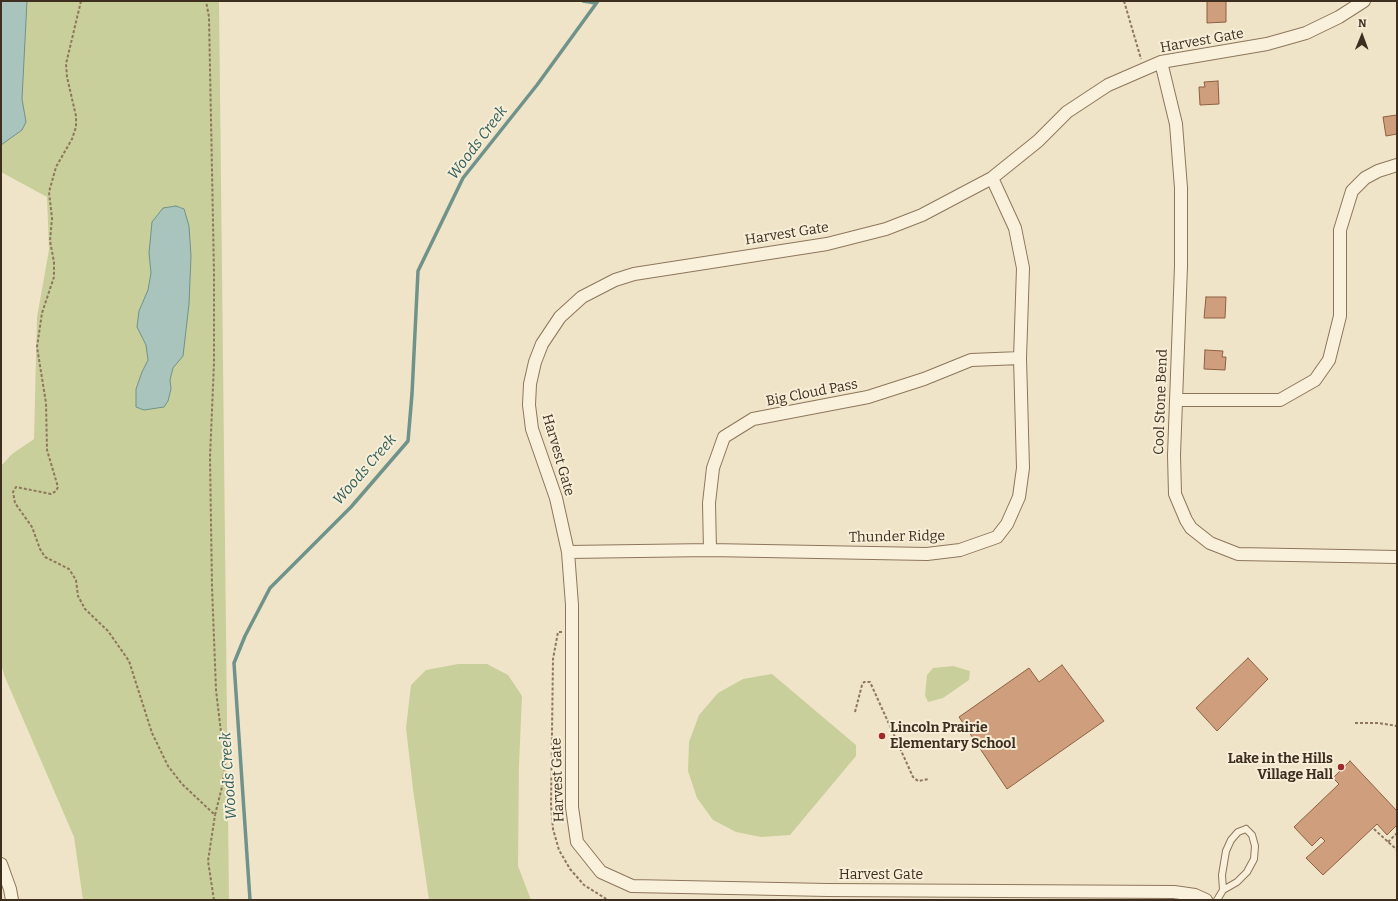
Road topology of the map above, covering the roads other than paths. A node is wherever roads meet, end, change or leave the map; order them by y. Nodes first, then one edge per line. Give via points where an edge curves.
1 (1364, 1) edge
2 (1161, 62) junction
3 (1397, 165) edge
4 (992, 178) junction
5 (1020, 358) junction
6 (1176, 400) junction
7 (710, 550) junction
8 (568, 552) junction
9 (1397, 557) edge
10 (1, 864) edge
11 (1223, 890) junction
12 (678, 894) edge
13 (12, 900) edge
14 (1206, 900) edge
15 (1217, 900) edge

1 - 2 street, Harvest Gate via 1306,33 1267,44
2 - 4 street, Harvest Gate via 1108,85 1067,112 1038,141
2 - 6 street, Cool Stone Bend via 1176,124 1181,188
3 - 6 street via 1365,178 1352,191 1340,230 1340,316 1329,360 1315,380 1280,400
4 - 5 street, Thunder Ridge via 1015,228 1024,268
4 - 8 street, Harvest Gate via 922,215 886,229 827,244 634,274 582,296 550,330 535,362 530,384 532,429 556,498
5 - 7 street, Big Cloud Pass via 971,360 868,397 753,419 724,437 713,468
5 - 7 street, Thunder Ridge via 1023,468 1020,497 1007,524 997,537 960,550 927,554
6 - 9 street, Cool Stone Bend via 1175,494 1191,528 1210,543 1238,554
7 - 8 street, Thunder Ridge
8 - 12 street, Harvest Gate via 572,605 572,807 577,842 601,872 632,886
10 - 13 street
11 - 11 lane via 1237,882 1247,872 1254,859 1255,846 1252,835 1246,829 1238,832 1226,851 1222,875
11 - 15 lane
12 - 14 street, Harvest Gate via 1174,892

